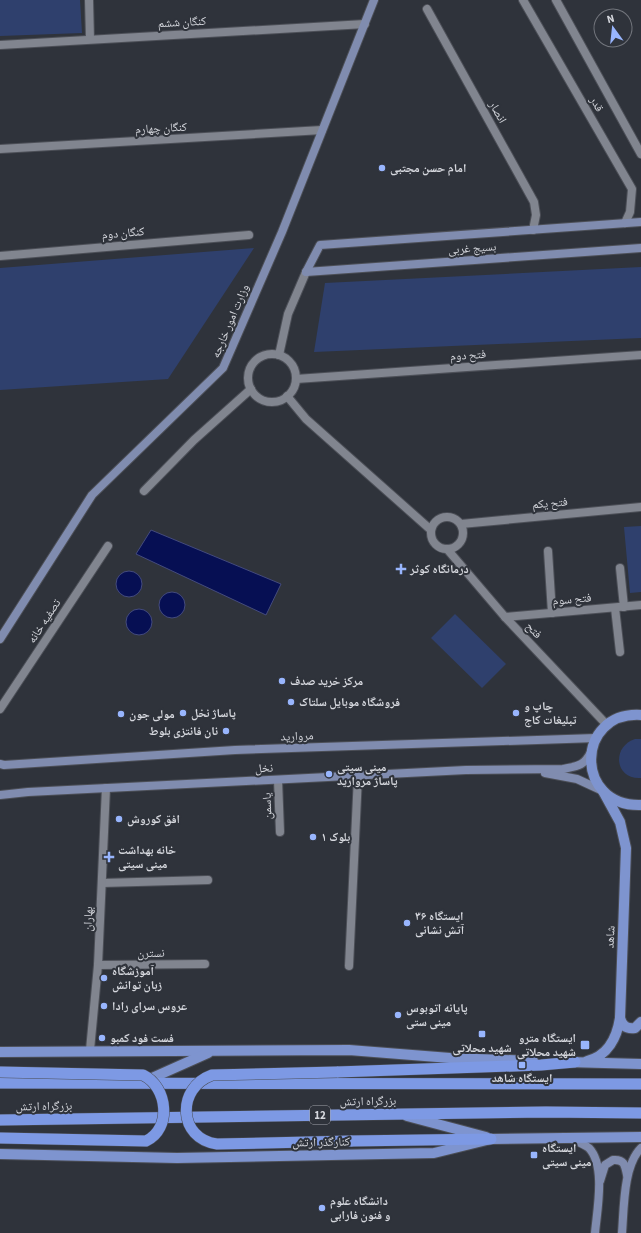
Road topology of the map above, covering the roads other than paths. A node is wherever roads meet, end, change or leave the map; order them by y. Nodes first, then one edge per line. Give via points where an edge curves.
1 (89, 0) edge
2 (374, 0) edge
3 (523, 0) edge
4 (556, 0) edge
5 (427, 9) dead end
6 (365, 24) junction
7 (90, 39) junction
8 (0, 44) edge
9 (322, 130) junction
10 (0, 149) edge
11 (641, 154) edge
12 (641, 222) edge
13 (625, 223) junction
14 (533, 230) junction
15 (249, 235) dead end
16 (641, 248) edge
17 (0, 256) edge
18 (306, 272) junction
19 (279, 355) junction
20 (641, 355) edge
21 (296, 379) junction
22 (252, 389) junction
23 (287, 396) junction
24 (144, 491) dead end
25 (641, 507) edge
26 (460, 524) junction
27 (431, 530) junction
28 (108, 546) dead end
29 (447, 549) junction
30 (548, 551) dead end
31 (620, 568) dead end
32 (641, 605) edge
33 (624, 607) junction
34 (615, 608) junction
35 (552, 613) junction
36 (505, 617) junction
37 (0, 639) edge
38 (620, 652) dead end
39 (0, 710) edge
40 (641, 715) edge
41 (607, 725) junction
42 (596, 738) junction
43 (591, 752) junction
44 (0, 764) edge
45 (530, 770) junction
46 (358, 776) junction
47 (278, 780) junction
48 (106, 788) junction
49 (603, 792) junction
50 (0, 795) edge
51 (641, 805) edge
52 (280, 832) dead end
53 (208, 880) dead end
54 (102, 883) junction
55 (205, 964) dead end
56 (98, 965) junction
57 (349, 966) dead end
58 (620, 1018) junction
59 (641, 1022) edge
60 (90, 1050) junction
61 (212, 1051) junction
62 (0, 1052) edge
63 (575, 1062) junction
64 (641, 1064) edge
65 (0, 1072) edge
66 (0, 1083) edge
67 (139, 1084) junction
68 (641, 1084) edge
69 (641, 1113) edge
70 (399, 1114) junction
71 (0, 1120) edge
72 (641, 1137) edge
73 (0, 1138) edge
74 (569, 1138) junction
75 (491, 1139) junction
76 (641, 1148) edge
77 (0, 1154) edge
78 (627, 1178) junction
79 (600, 1183) junction
80 (595, 1233) edge
81 (622, 1233) edge

1 - 7 street
2 - 6 main road, وزارت امور خارجه
3 - 13 street, قدر via 632,189 630,212
4 - 11 street, قدر
5 - 14 street, انصار via 534,202 536,215
6 - 7 street, کنگان ششم
6 - 9 main road, وزارت امور خارجه
7 - 8 street, کنگان ششم
9 - 10 street, کنگان چهارم
9 - 37 main road, وزارت امور خارجه via 282,232 223,368 92,494
12 - 13 main road, بسیج غربی
13 - 14 main road, بسیج غربی
14 - 18 main road, بسیج غربی via 320,245
15 - 17 street, کنگان دوم
16 - 18 main road, بسیج غربی
18 - 19 street via 288,314
19 - 21 street via 292,363
19 - 22 street via 264,356 257,360 249,373
20 - 21 street, فتح دوم
21 - 23 street via 292,391
22 - 23 street via 261,399 268,401 281,400
22 - 24 street via 199,435
23 - 27 street via 306,419
25 - 26 street, فتح یکم
26 - 27 street via 452,517 447,517 437,521
26 - 29 street via 463,528 463,538 456,546
27 - 29 street via 433,541
28 - 39 street, تصفیه خانه
29 - 36 street, فتح
30 - 35 street
31 - 33 street
32 - 33 street, فتح سوم
33 - 34 street, فتح سوم
34 - 35 street, فتح سوم
34 - 38 street
35 - 36 street, فتح سوم
36 - 41 street, فتح
40 - 41 main road via 632,714
41 - 42 main road
42 - 43 main road
42 - 44 main road, مروارید via 235,750
43 - 45 main road via 586,761 578,766
43 - 49 main road, شاهد via 595,780
45 - 46 main road, نخل via 466,770
45 - 49 main road via 577,779
46 - 47 main road, نخل
46 - 57 street
47 - 48 main road, نخل
47 - 52 street, یاسمن
48 - 50 main road, نخل
48 - 54 street, بهاران
49 - 51 main road via 620,802
49 - 58 main road, شاهد via 620,822 626,848
53 - 54 street
54 - 56 street, بهاران
55 - 56 street, نسترن
56 - 60 street, بهاران
58 - 59 main road via 622,1024 628,1028 635,1028
58 - 63 main road, شاهد via 616,1035 604,1052 594,1059
60 - 61 main road
60 - 62 main road
61 - 63 main road via 349,1050 450,1058
61 - 67 main road
63 - 64 main road
63 - 75 highway, bridge via 548,1065 212,1075 202,1080 190,1093 187,1102 187,1118 195,1135 217,1144
65 - 73 highway, bridge via 143,1075 158,1089 164,1114 153,1138 146,1141
66 - 67 highway, بزرگراه ارتش
67 - 68 highway, بزرگراه ارتش
69 - 70 highway, بزرگراه ارتش / 12
70 - 71 highway, بزرگراه ارتش / 12
70 - 75 main road
72 - 74 main road, کنارگذر ارتش
74 - 75 main road, کنارگذر ارتش
74 - 79 main road via 588,1148 596,1159
75 - 77 main road, کنارگذر ارتش via 434,1153 176,1158
76 - 78 main road via 636,1153
78 - 79 main road via 622,1161 613,1160 605,1165
78 - 81 main road
79 - 80 main road

